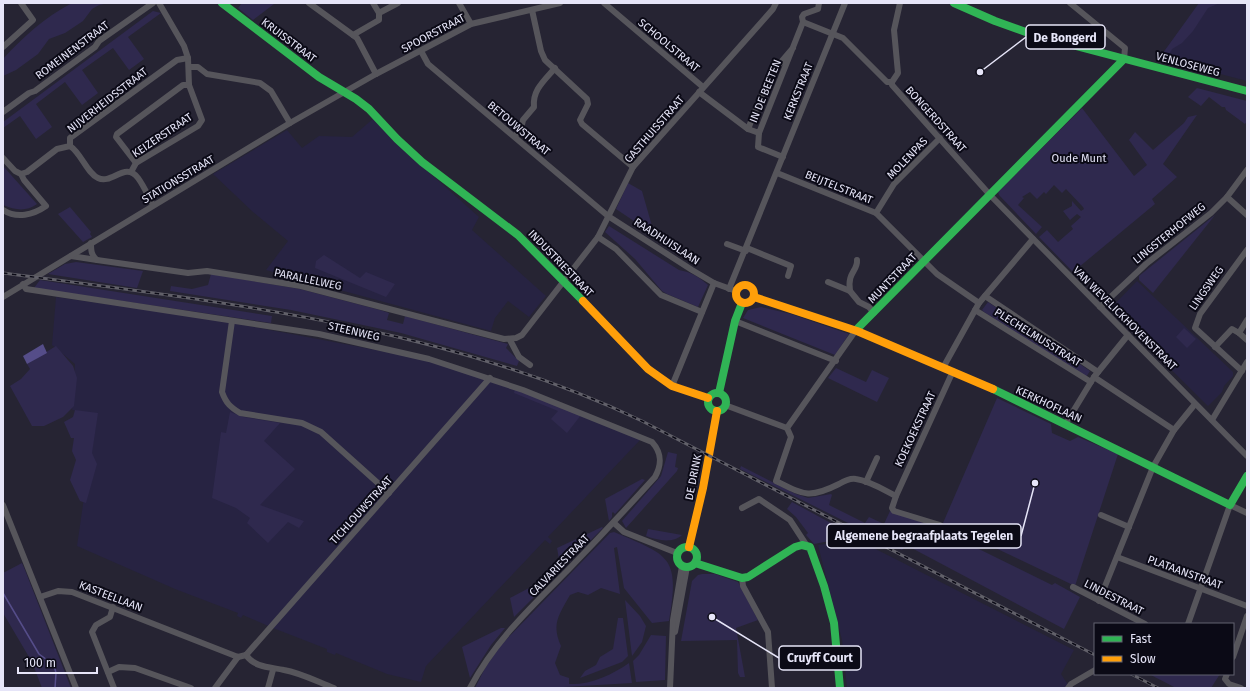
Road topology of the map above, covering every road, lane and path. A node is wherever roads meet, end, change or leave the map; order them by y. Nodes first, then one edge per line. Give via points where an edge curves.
1 (21, 3) edge
2 (153, 3) edge
3 (159, 3) edge
4 (222, 3) edge
5 (309, 3) edge
6 (373, 3) edge
7 (398, 3) edge
8 (459, 3) edge
9 (560, 3) edge
10 (604, 3) edge
11 (776, 3) edge
12 (820, 3) edge
13 (837, 3) edge
14 (900, 3) edge
15 (954, 3) edge
16 (1070, 3) edge
17 (844, 4) edge
18 (532, 10) junction
19 (379, 13) junction
20 (804, 22) junction
21 (471, 24) junction
22 (832, 33) junction
23 (353, 35) junction
24 (3, 47) edge
25 (793, 48) junction
26 (421, 51) junction
27 (188, 58) junction
28 (1124, 59) junction
29 (190, 67) junction
30 (555, 68) junction
31 (376, 74) junction
32 (892, 82) junction
33 (190, 84) junction
34 (701, 90) junction
35 (1247, 91) edge
36 (344, 92) junction
37 (3, 112) edge
38 (290, 123) junction
39 (748, 128) junction
40 (759, 133) junction
41 (515, 136) junction
42 (940, 138) junction
43 (70, 146) junction
44 (783, 157) junction
45 (3, 158) edge
46 (136, 163) junction
47 (633, 167) junction
48 (1247, 170) edge
49 (131, 172) junction
50 (777, 173) junction
51 (21, 174) junction
52 (990, 194) junction
53 (1227, 197) junction
54 (153, 205) junction
55 (3, 210) edge
56 (876, 213) junction
57 (1247, 215) edge
58 (608, 216) junction
59 (598, 237) junction
60 (1034, 239) junction
61 (91, 243) junction
62 (727, 244) dead end
63 (746, 250) junction
64 (1247, 250) edge
65 (70, 256) junction
66 (97, 260) junction
67 (857, 260) dead end
68 (923, 261) junction
69 (788, 276) dead end
70 (564, 281) junction
71 (828, 282) dead end
72 (714, 283) junction
73 (23, 284) junction
74 (733, 290) junction
75 (850, 291) junction
76 (984, 296) junction
77 (3, 297) edge
78 (754, 297) junction
79 (742, 303) junction
80 (979, 303) junction
81 (1100, 307) junction
82 (975, 310) junction
83 (702, 312) junction
84 (874, 312) junction
85 (1247, 320) edge
86 (232, 321) junction
87 (735, 321) junction
88 (856, 330) junction
89 (1239, 333) junction
90 (1128, 335) junction
91 (510, 340) junction
92 (1247, 340) edge
93 (1214, 347) junction
94 (836, 361) junction
95 (1247, 362) edge
96 (530, 365) dead end
97 (944, 366) junction
98 (953, 371) junction
99 (1242, 371) junction
100 (1094, 377) junction
101 (490, 378) junction
102 (672, 386) junction
103 (719, 393) junction
104 (708, 398) junction
105 (1196, 404) junction
106 (725, 405) junction
107 (717, 411) junction
108 (1212, 420) junction
109 (1066, 423) junction
110 (787, 428) junction
111 (1174, 430) junction
112 (1247, 456) edge
113 (660, 457) joint
114 (877, 458) dead end
115 (1153, 467) junction
116 (1247, 476) edge
117 (866, 482) junction
118 (389, 493) junction
119 (896, 496) junction
120 (3, 504) edge
121 (1230, 505) junction
122 (742, 508) dead end
123 (1247, 513) edge
124 (1101, 515) dead end
125 (614, 523) junction
126 (940, 525) dead end
127 (1129, 527) junction
128 (807, 546) junction
129 (689, 547) junction
130 (677, 553) junction
131 (1117, 557) junction
132 (696, 560) junction
133 (685, 567) junction
134 (742, 578) junction
135 (1073, 587) dead end
136 (1201, 587) junction
137 (40, 597) junction
138 (1099, 601) junction
139 (1247, 606) edge
140 (113, 607) junction
141 (1247, 616) edge
142 (1143, 623) edge
143 (1188, 623) edge
144 (246, 654) junction
145 (1234, 654) edge
146 (238, 657) junction
147 (273, 670) junction
148 (1094, 671) edge
149 (108, 672) junction
150 (1226, 676) edge
151 (76, 688) edge
152 (114, 688) edge
153 (191, 688) edge
154 (215, 688) edge
155 (268, 688) edge
156 (334, 688) edge
157 (470, 688) edge
158 (670, 688) edge
159 (772, 688) edge
160 (840, 688) edge
161 (1068, 688) edge
162 (1241, 688) edge

1 - 24 street via 33,20
2 - 37 street, ROMEINENSTRAAT
3 - 27 street, KEIZERSTRAAT via 184,46
4 - 36 street, KRUISSTRAAT via 319,77
5 - 23 street
6 - 19 street
7 - 19 street
8 - 21 street
9 - 18 street, SPOORSTRAAT
10 - 34 street, SCHOOLSTRAAT
11 - 34 street, GASTHUISSTRAAT
12 - 20 street, IN DE BEETEN via 818,9 804,14
13 - 17 street
14 - 32 street, BONGERDSTRAAT via 894,30 898,73
15 - 28 street, VENLOSEWEG via 1034,35
16 - 28 street via 1125,48
17 - 22 street, KERKSTRAAT
18 - 21 street, SPOORSTRAAT
18 - 30 street via 541,51 545,60
19 - 23 street via 379,20
20 - 22 street
20 - 25 street, IN DE BEETEN
21 - 26 street, SPOORSTRAAT
22 - 32 street via 844,38 887,82
22 - 44 street, KERKSTRAAT
23 - 31 street
25 - 39 street, IN DE BEETEN via 770,75
25 - 40 street, IN DE BEETEN
26 - 31 street, SPOORSTRAAT
26 - 41 street, BETOUWSTRAAT via 428,64 480,110
27 - 29 street, KEIZERSTRAAT
27 - 43 street, NIJVERHEIDSSTRAAT via 177,60 70,138
28 - 35 street, VENLOSEWEG
28 - 52 street, MUNTSTRAAT
29 - 33 street, KEIZERSTRAAT
29 - 38 street via 198,67 207,74 260,83 271,91
30 - 41 street via 535,91 534,106
30 - 47 street via 587,98 588,104 580,120 582,124
31 - 36 street, SPOORSTRAAT
32 - 42 street, BONGERDSTRAAT
33 - 46 street, KEIZERSTRAAT via 202,120 198,126
33 - 46 street via 183,85 117,134 116,137
34 - 39 street, SCHOOLSTRAAT
34 - 47 street, GASTHUISSTRAAT
36 - 38 street, STATIONSSTRAAT
36 - 70 street, INDUSTRIESTRAAT via 369,109 422,162 518,235
38 - 54 street, STATIONSSTRAAT
39 - 40 street, IN DE BEETEN
40 - 44 street via 758,147
41 - 58 street, BETOUWSTRAAT
42 - 52 street, BONGERDSTRAAT
42 - 56 street, MOLENPAS via 894,184
43 - 49 street via 76,150 97,178 103,180 125,171
43 - 51 street, NIJVERHEIDSSTRAAT via 57,149
44 - 50 street, KERKSTRAAT
45 - 51 street
46 - 49 street, KEIZERSTRAAT
47 - 58 street, GASTHUISSTRAAT
48 - 53 street, LINGSTERHOFWEG
49 - 54 street via 137,177
50 - 56 street, BEIJTELSTRAAT
50 - 63 street, KERKSTRAAT
51 - 55 street via 46,206 38,212 20,215
52 - 60 street, VAN WEVELICKHOVENSTRAAT
52 - 68 street, MUNTSTRAAT
53 - 57 street
53 - 81 street, LINGSTERHOFWEG via 1195,227 1146,264
54 - 61 street, STATIONSSTRAAT
56 - 68 street, BEIJTELSTRAAT
58 - 59 street, GASTHUISSTRAAT
58 - 72 street, RAADHUISLAAN
59 - 70 street, GASTHUISSTRAAT
59 - 83 street via 616,249 662,295
60 - 76 street
60 - 81 street, VAN WEVELICKHOVENSTRAAT
61 - 65 street, STATIONSSTRAAT
61 - 66 street via 93,257
62 - 63 street
63 - 69 street via 791,266
63 - 74 street, KERKSTRAAT
64 - 93 street, LINGSWEG via 1195,322 1195,328
65 - 66 street, PARALLELWEG
65 - 73 street, STATIONSSTRAAT
66 - 91 street, PARALLELWEG via 188,273 207,271 301,286
67 - 75 street via 850,277
68 - 80 street
68 - 84 street, MUNTSTRAAT
70 - 91 street via 522,335
70 - 102 street, INDUSTRIESTRAAT via 648,369
71 - 75 street
72 - 74 street, RAADHUISLAAN
72 - 83 street
73 - 77 street, STATIONSSTRAAT
73 - 86 street, STEENWEG via 26,289
74 - 78 street via 748,286 752,289
74 - 79 street
75 - 84 street via 859,302
76 - 80 street
76 - 100 street, PLECHELMUSSTRAAT
78 - 79 street via 748,303
78 - 88 street
79 - 87 street
80 - 82 street
81 - 90 street, VAN WEVELICKHOVENSTRAAT
82 - 97 street
82 - 100 street, PLECHELMUSSTRAAT
83 - 102 street
84 - 88 street, MUNTSTRAAT
85 - 89 street
86 - 101 street, STEENWEG via 342,338 429,359
86 - 118 street via 222,392 226,402 240,412 312,426
87 - 94 street
87 - 103 street
88 - 94 street, MUNTSTRAAT
88 - 97 street, KERKHOFLAAN
89 - 92 street
89 - 93 street via 1232,329
90 - 100 street
90 - 105 street, VAN WEVELICKHOVENSTRAAT
91 - 96 street via 519,357
93 - 99 street, LINGSWEG
94 - 110 street, MUNTSTRAAT
95 - 99 street
97 - 98 street, KERKHOFLAAN
98 - 109 street, KERKHOFLAAN
98 - 119 street, KOEKOEKSTRAAT
99 - 108 street
100 - 109 street
100 - 111 street, PLECHELMUSSTRAAT
101 - 113 street, STEENWEG via 646,438 656,446
101 - 118 street, TICHLOUWSTRAAT
102 - 104 street, INDUSTRIESTRAAT
103 - 104 street via 712,393
103 - 106 street via 724,397
104 - 107 street via 709,407
105 - 108 street, VAN WEVELICKHOVENSTRAAT
105 - 111 street
106 - 107 street
106 - 110 street
107 - 129 street, DE DRINK
108 - 112 street, VAN WEVELICKHOVENSTRAAT
109 - 115 street, KERKHOFLAAN
110 - 117 street via 791,437 776,481 801,493 813,495 848,479
111 - 115 street
113 - 125 street, CALVARIESTRAAT via 660,469 655,477
114 - 117 street
115 - 121 street, KERKHOFLAAN
115 - 127 street
116 - 121 street
117 - 119 street
118 - 144 street, TICHLOUWSTRAAT
119 - 126 street via 892,508 894,511
120 - 137 street
121 - 123 street
121 - 136 street
122 - 128 street via 759,499 790,520
124 - 127 street
125 - 130 street via 624,532
125 - 157 street, CALVARIESTRAAT via 515,624 496,646
127 - 131 street
128 - 134 street via 795,547 753,574
128 - 160 street via 812,550 834,623
129 - 130 street via 682,548
129 - 132 street via 695,550
130 - 133 street via 677,561
131 - 136 street, PLATAANSTRAAT
131 - 138 street
132 - 133 street
132 - 134 street
133 - 158 street via 673,620
134 - 159 street via 743,586 768,632
135 - 138 street, LINDESTRAAT
136 - 139 street, PLATAANSTRAAT
136 - 143 street
137 - 140 street, KASTEELLAAN via 64,591
137 - 151 street
138 - 142 street, LINDESTRAAT
140 - 146 street, KASTEELLAAN
140 - 149 street via 110,617 96,625 92,632
141 - 145 street
144 - 146 street
144 - 147 street via 250,660
146 - 154 street
147 - 155 street
147 - 156 street via 284,670
148 - 161 street
149 - 152 street
149 - 153 street via 119,667 135,668
150 - 162 street via 1229,684

